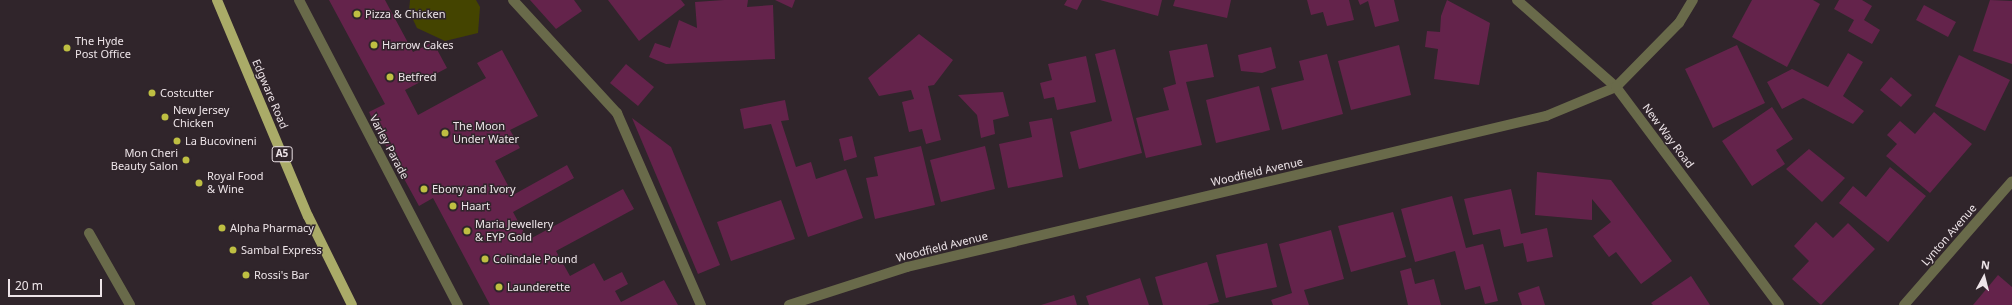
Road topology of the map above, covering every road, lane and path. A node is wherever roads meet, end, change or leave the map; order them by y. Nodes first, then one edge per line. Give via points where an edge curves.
1 (217, 0) edge
2 (299, 0) edge
3 (513, 0) edge
4 (1517, 0) edge
5 (1693, 0) edge
6 (1616, 87) junction
7 (2012, 181) edge
8 (89, 233) dead end
9 (130, 305) edge
10 (352, 305) edge
11 (458, 305) edge
12 (702, 305) edge
13 (789, 305) edge
14 (1779, 305) edge
15 (1904, 305) edge

1 - 10 main road, Edgware Road / A5 via 308,216
2 - 11 street, Varley Parade
3 - 12 street via 616,113
4 - 6 street, New Way Road
5 - 6 street, Woodfield Avenue via 1679,23
6 - 13 street, Woodfield Avenue via 1546,116 907,266
6 - 14 street, New Way Road
7 - 15 street, Lynton Avenue
8 - 9 street

